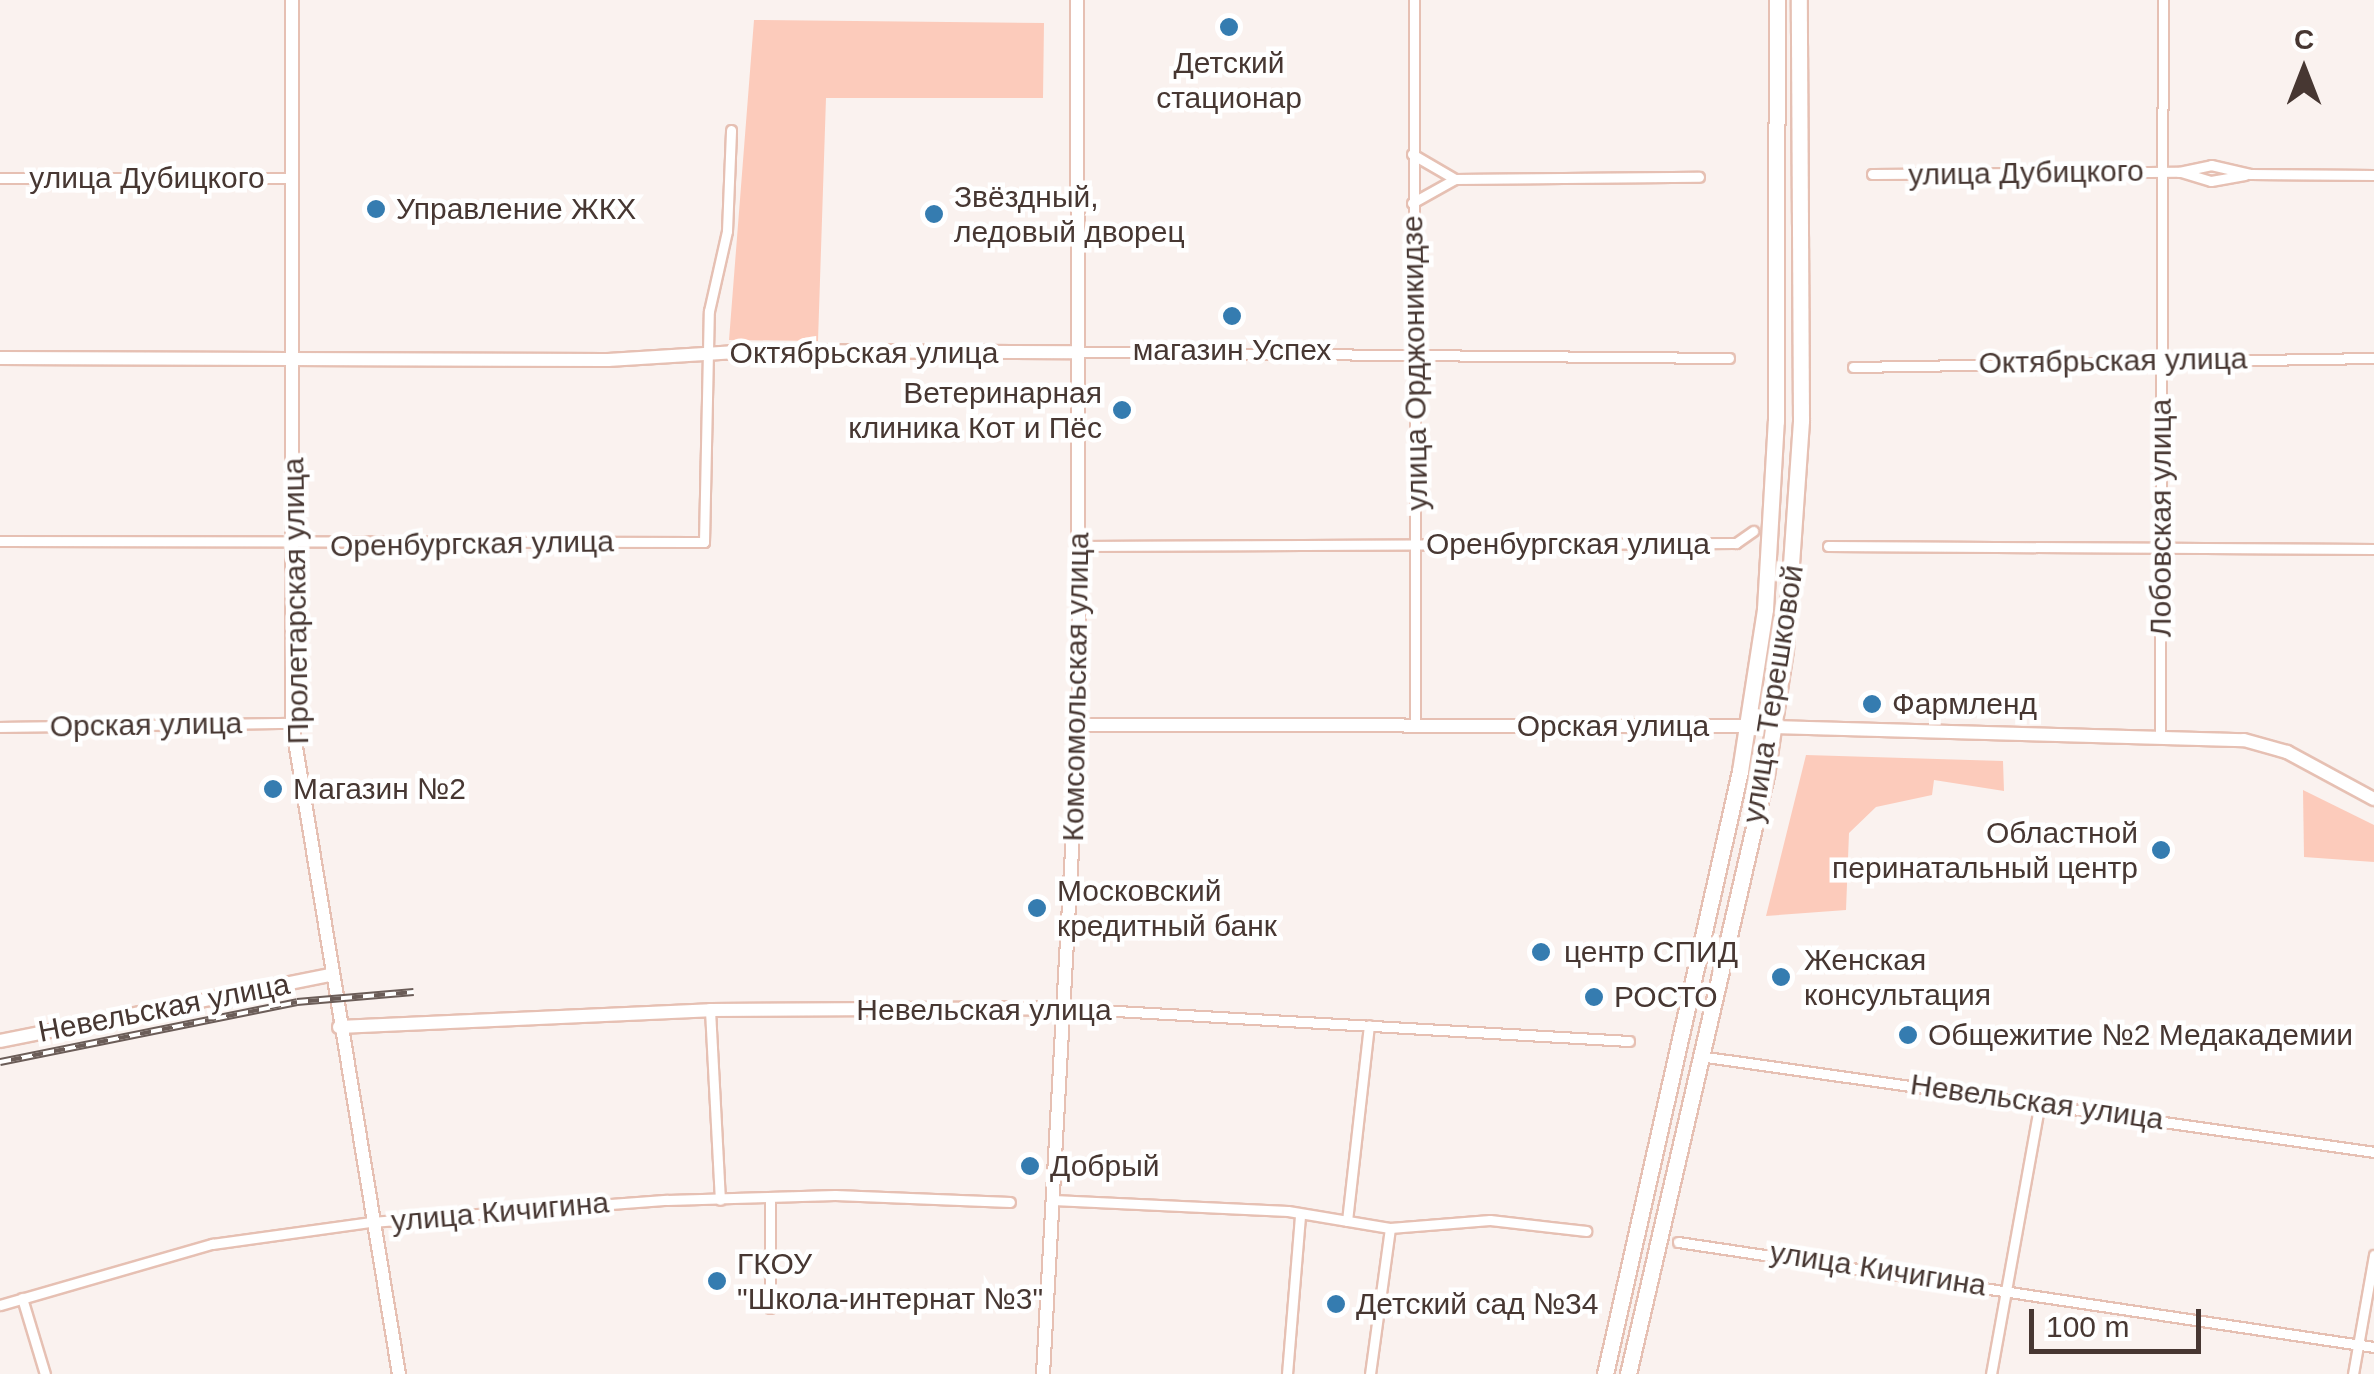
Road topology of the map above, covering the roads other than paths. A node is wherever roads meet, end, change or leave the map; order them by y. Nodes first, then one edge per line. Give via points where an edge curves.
1 (292, 0) edge
2 (1077, 0) edge
3 (1414, 0) edge
4 (1778, 0) edge
5 (1800, 0) edge
6 (2163, 0) edge
7 (731, 130) dead end
8 (1412, 154) junction
9 (2160, 171) junction
10 (1872, 174) dead end
11 (2374, 175) edge
12 (1699, 177) dead end
13 (0, 178) edge
14 (293, 178) junction
15 (1455, 180) junction
16 (1412, 202) junction
17 (1080, 352) junction
18 (710, 353) junction
19 (0, 358) edge
20 (295, 358) junction
21 (1414, 358) junction
22 (1729, 358) dead end
23 (2162, 358) junction
24 (2374, 358) edge
25 (1853, 367) dead end
26 (1753, 531) dead end
27 (0, 541) edge
28 (1419, 544) junction
29 (294, 546) junction
30 (1080, 546) junction
31 (1828, 546) dead end
32 (2374, 548) edge
33 (2162, 552) junction
34 (292, 723) junction
35 (1079, 725) junction
36 (1414, 726) junction
37 (1748, 726) junction
38 (0, 727) edge
39 (1773, 727) junction
40 (2160, 736) junction
41 (2374, 798) edge
42 (329, 975) junction
43 (1065, 1008) junction
44 (710, 1010) junction
45 (1369, 1025) junction
46 (339, 1027) junction
47 (0, 1041) edge
48 (1629, 1042) dead end
49 (1699, 1056) junction
50 (2040, 1102) junction
51 (2374, 1152) edge
52 (720, 1200) junction
53 (1053, 1200) junction
54 (770, 1202) junction
55 (1010, 1202) dead end
56 (1300, 1216) junction
57 (1346, 1221) junction
58 (371, 1222) junction
59 (1390, 1228) junction
60 (1586, 1230) dead end
61 (1678, 1242) dead end
62 (2374, 1255) edge
63 (2009, 1289) junction
64 (22, 1298) junction
65 (0, 1304) edge
66 (770, 1308) dead end
67 (2358, 1344) junction
68 (2374, 1347) edge
69 (45, 1374) edge
70 (399, 1374) edge
71 (1043, 1374) edge
72 (1287, 1374) edge
73 (1370, 1374) edge
74 (1605, 1374) edge
75 (1628, 1374) edge
76 (1991, 1374) edge
77 (2353, 1374) edge

1 - 14 main road, Пролетарская улица
2 - 17 main road, Комсомольская улица
3 - 8 street, улица Орджоникидзе
4 - 37 main road, улица Терешковой via 1776,421 1765,608
5 - 39 main road, улица Терешковой via 1798,508
6 - 9 street, Лобовская улица
7 - 18 street via 727,231 709,311
8 - 15 street
8 - 16 street, улица Орджоникидзе
9 - 10 street, улица Дубицкого
9 - 11 street, улица Дубицкого via 2212,166 2250,174
9 - 23 street, Лобовская улица
12 - 15 street
13 - 14 street, улица Дубицкого
14 - 20 main road, Пролетарская улица
15 - 16 street
16 - 21 street, улица Орджоникидзе
17 - 18 main road, Октябрьская улица
17 - 21 street, Октябрьская улица
17 - 30 main road, Комсомольская улица
18 - 20 main road, Октябрьская улица via 608,360
18 - 29 street, Оренбургская улица via 704,542
19 - 20 main road, Октябрьская улица
20 - 29 main road, Пролетарская улица
21 - 22 street, Октябрьская улица
21 - 28 street, улица Орджоникидзе
23 - 24 street, Октябрьская улица
23 - 25 street, Октябрьская улица
23 - 33 street, Лобовская улица
26 - 28 street, Оренбургская улица via 1736,543
27 - 29 street, Оренбургская улица
28 - 30 street, Оренбургская улица
28 - 36 street, улица Орджоникидзе
29 - 34 main road, Пролетарская улица
30 - 35 main road, Комсомольская улица
31 - 33 street
32 - 33 street
33 - 40 street, Лобовская улица
34 - 38 street, Орская улица
34 - 42 main road, Пролетарская улица
35 - 36 main road, Орская улица
35 - 43 main road, Комсомольская улица
36 - 37 main road, Орская улица
37 - 39 main road, Орская улица
37 - 74 main road, улица Терешковой
39 - 40 main road, Орская улица
39 - 49 main road, улица Терешковой
40 - 41 main road, Орская улица via 2272,746
42 - 46 main road, Пролетарская улица
42 - 47 main road, Невельская улица
43 - 44 main road, Невельская улица
43 - 45 street, Невельская улица
43 - 53 main road, Комсомольская улица
44 - 46 main road, Невельская улица
44 - 52 street
45 - 48 street, Невельская улица
45 - 57 street
46 - 58 main road, Пролетарская улица
49 - 50 street, Невельская улица
49 - 75 main road, улица Терешковой
50 - 51 street, Невельская улица
50 - 63 street
52 - 54 street, улица Кичигина
52 - 58 street, улица Кичигина
53 - 56 street
53 - 71 main road, Комсомольская улица
54 - 55 street, улица Кичигина via 835,1195
54 - 66 street
56 - 57 street
56 - 72 street
57 - 59 street
58 - 64 street, улица Кичигина via 212,1244
58 - 70 main road, Пролетарская улица
59 - 60 street via 1490,1220
59 - 73 street
61 - 63 street, улица Кичигина
62 - 67 street
63 - 67 street, улица Кичигина
63 - 76 street
64 - 65 street, улица Кичигина
64 - 69 street
67 - 68 street, улица Кичигина
67 - 77 street

